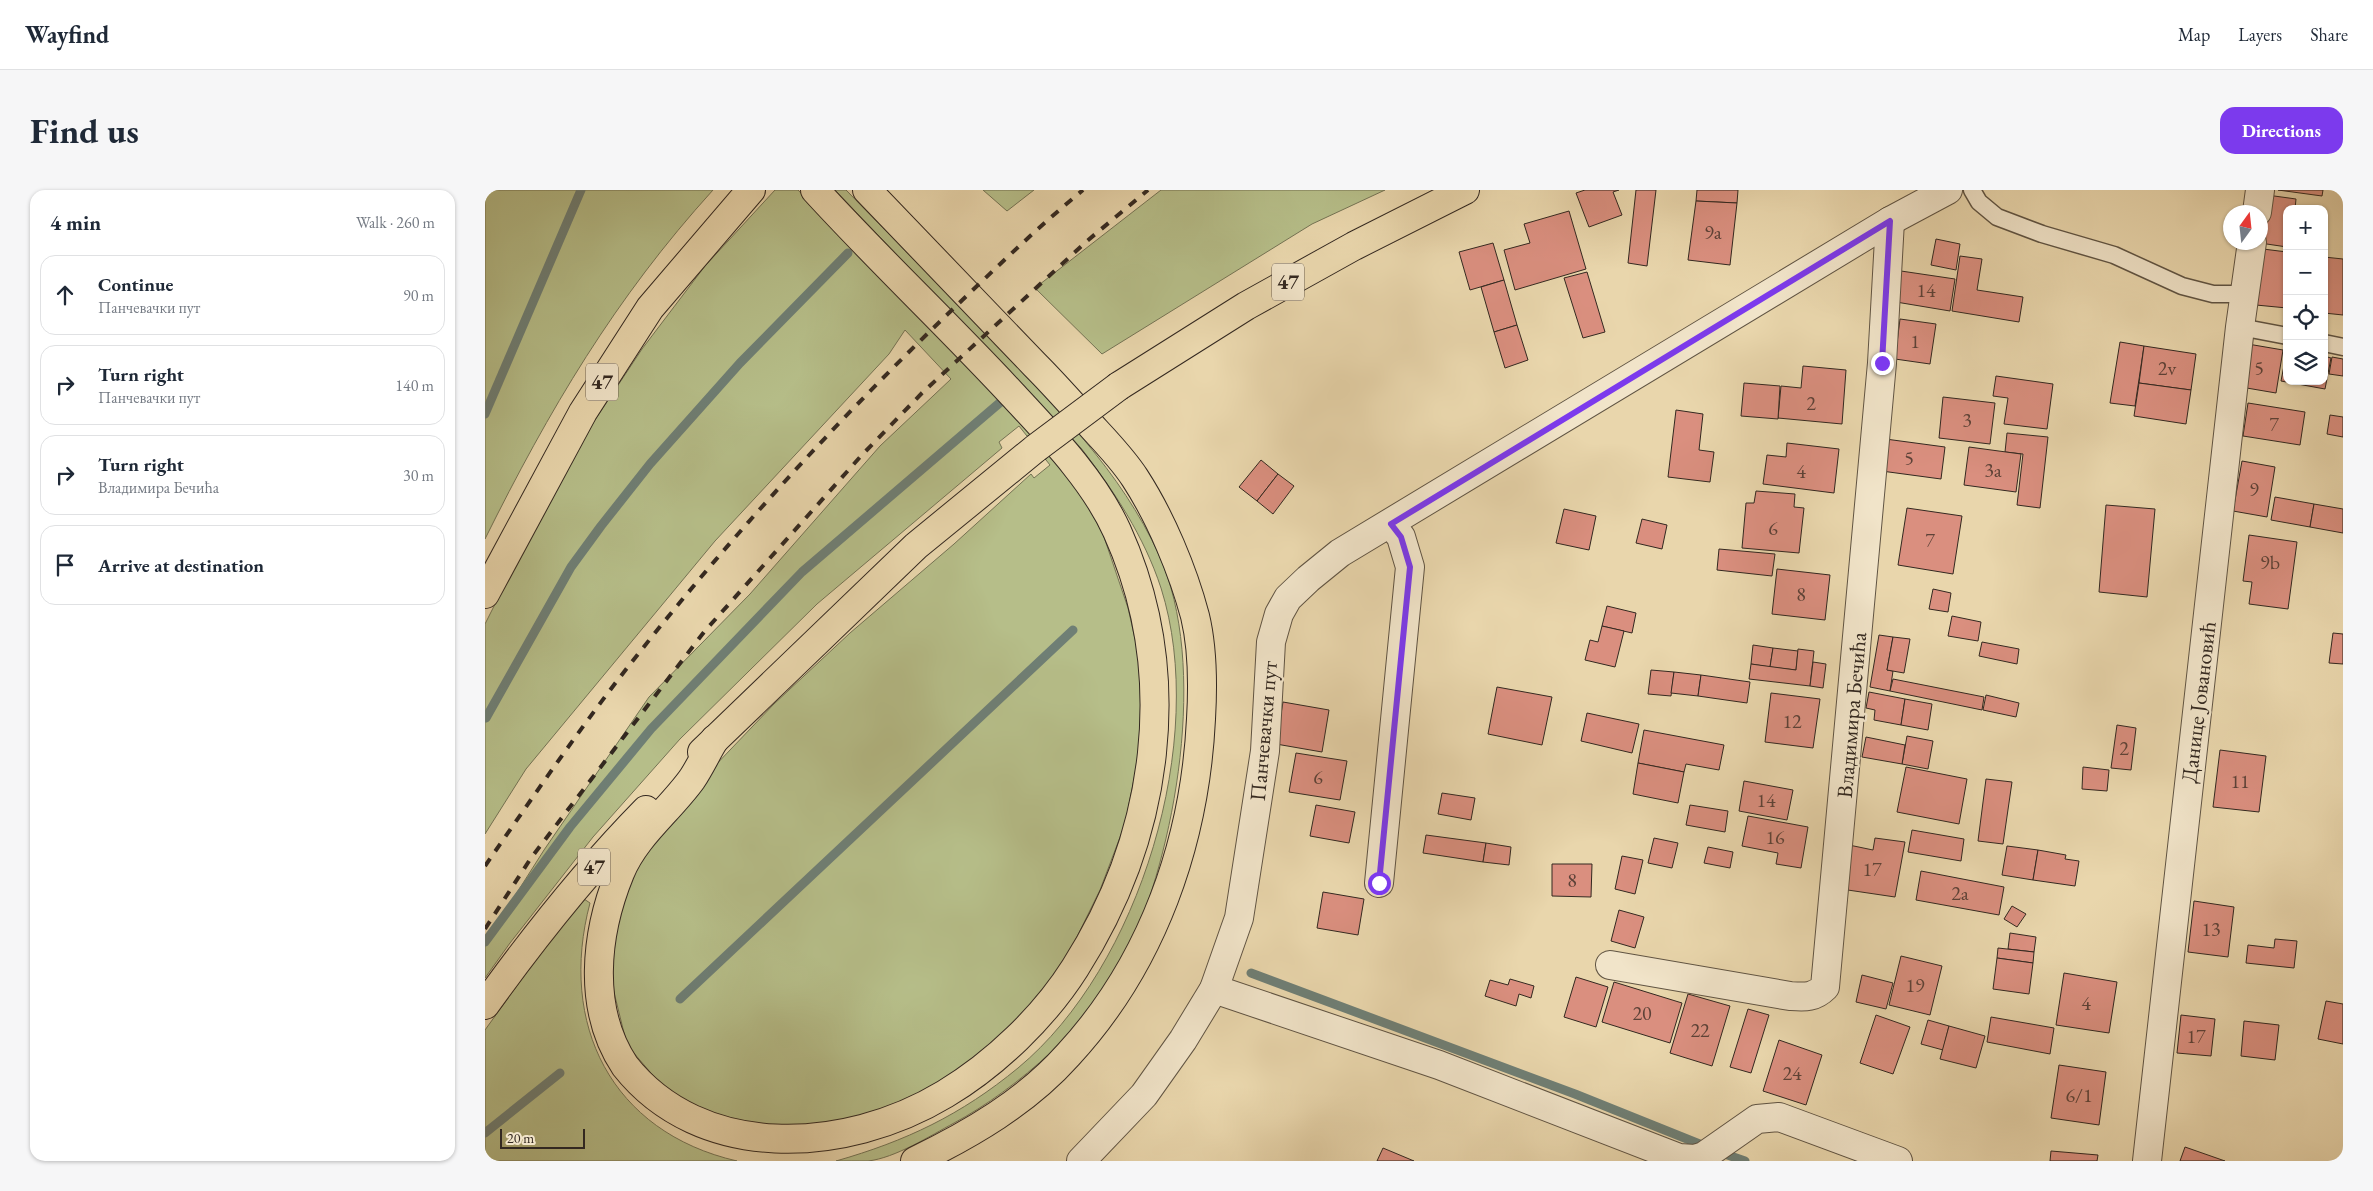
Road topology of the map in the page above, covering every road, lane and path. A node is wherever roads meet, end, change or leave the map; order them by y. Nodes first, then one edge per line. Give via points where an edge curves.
1 (751, 190) edge
2 (815, 190) edge
3 (867, 190) edge
4 (1465, 190) edge
5 (1948, 190) edge
6 (1972, 190) edge
7 (2260, 190) edge
8 (2258, 205) edge
9 (1890, 221) junction
10 (2251, 250) edge
11 (2245, 294) junction
12 (2240, 327) junction
13 (2283, 335) edge
14 (2328, 344) edge
15 (2343, 347) edge
16 (1391, 524) junction
17 (485, 594) edge
18 (715, 739) junction
19 (1379, 883) dead end
20 (1610, 966) dead end
21 (1214, 989) junction
22 (485, 1005) edge
23 (915, 1161) edge
24 (1081, 1161) edge
25 (1898, 1161) edge
26 (2147, 1161) edge

1 - 17 main road, 47 via 645,316 583,412
2 - 18 main road via 1064,450 1115,525 1141,599 1152,653 1156,701 1147,788 1138,830 1091,942 1073,973 1050,1002 988,1063 944,1095 852,1137 816,1144 742,1142 707,1134 658,1105 622,1062 603,1020 599,992 602,930 621,870 649,827 691,779
3 - 23 main road via 1057,388 1135,478 1166,534 1195,617 1203,695 1200,741 1186,830 1175,872 1129,974 1068,1056 1027,1093 983,1125
4 - 18 main road, 47, bridge via 1246,306 1119,386 1036,448 916,546
5 - 9 street, Панчевачки пут
6 - 11 lane via 1979,202 1997,217 2114,255 2181,286 2213,294
7 - 8 street
9 - 16 street, Панчевачки пут
9 - 20 street, Владимира Бечића via 1882,363 1825,987 1817,995 1790,996
10 - 11 street, Данице Јовановић
11 - 12 street, Данице Јовановић
12 - 13 lane
12 - 26 street, Данице Јовановић
14 - 15 lane
16 - 19 street via 1401,537 1410,567
16 - 21 street, Панчевачки пут via 1340,553 1308,578 1288,598 1279,614 1271,642 1265,751 1239,918
18 - 22 main road, 47 via 612,845
21 - 24 street, Панчевачки пут via 1144,1095
21 - 25 street via 1439,1065 1679,1158 1705,1156 1757,1119 1779,1117

